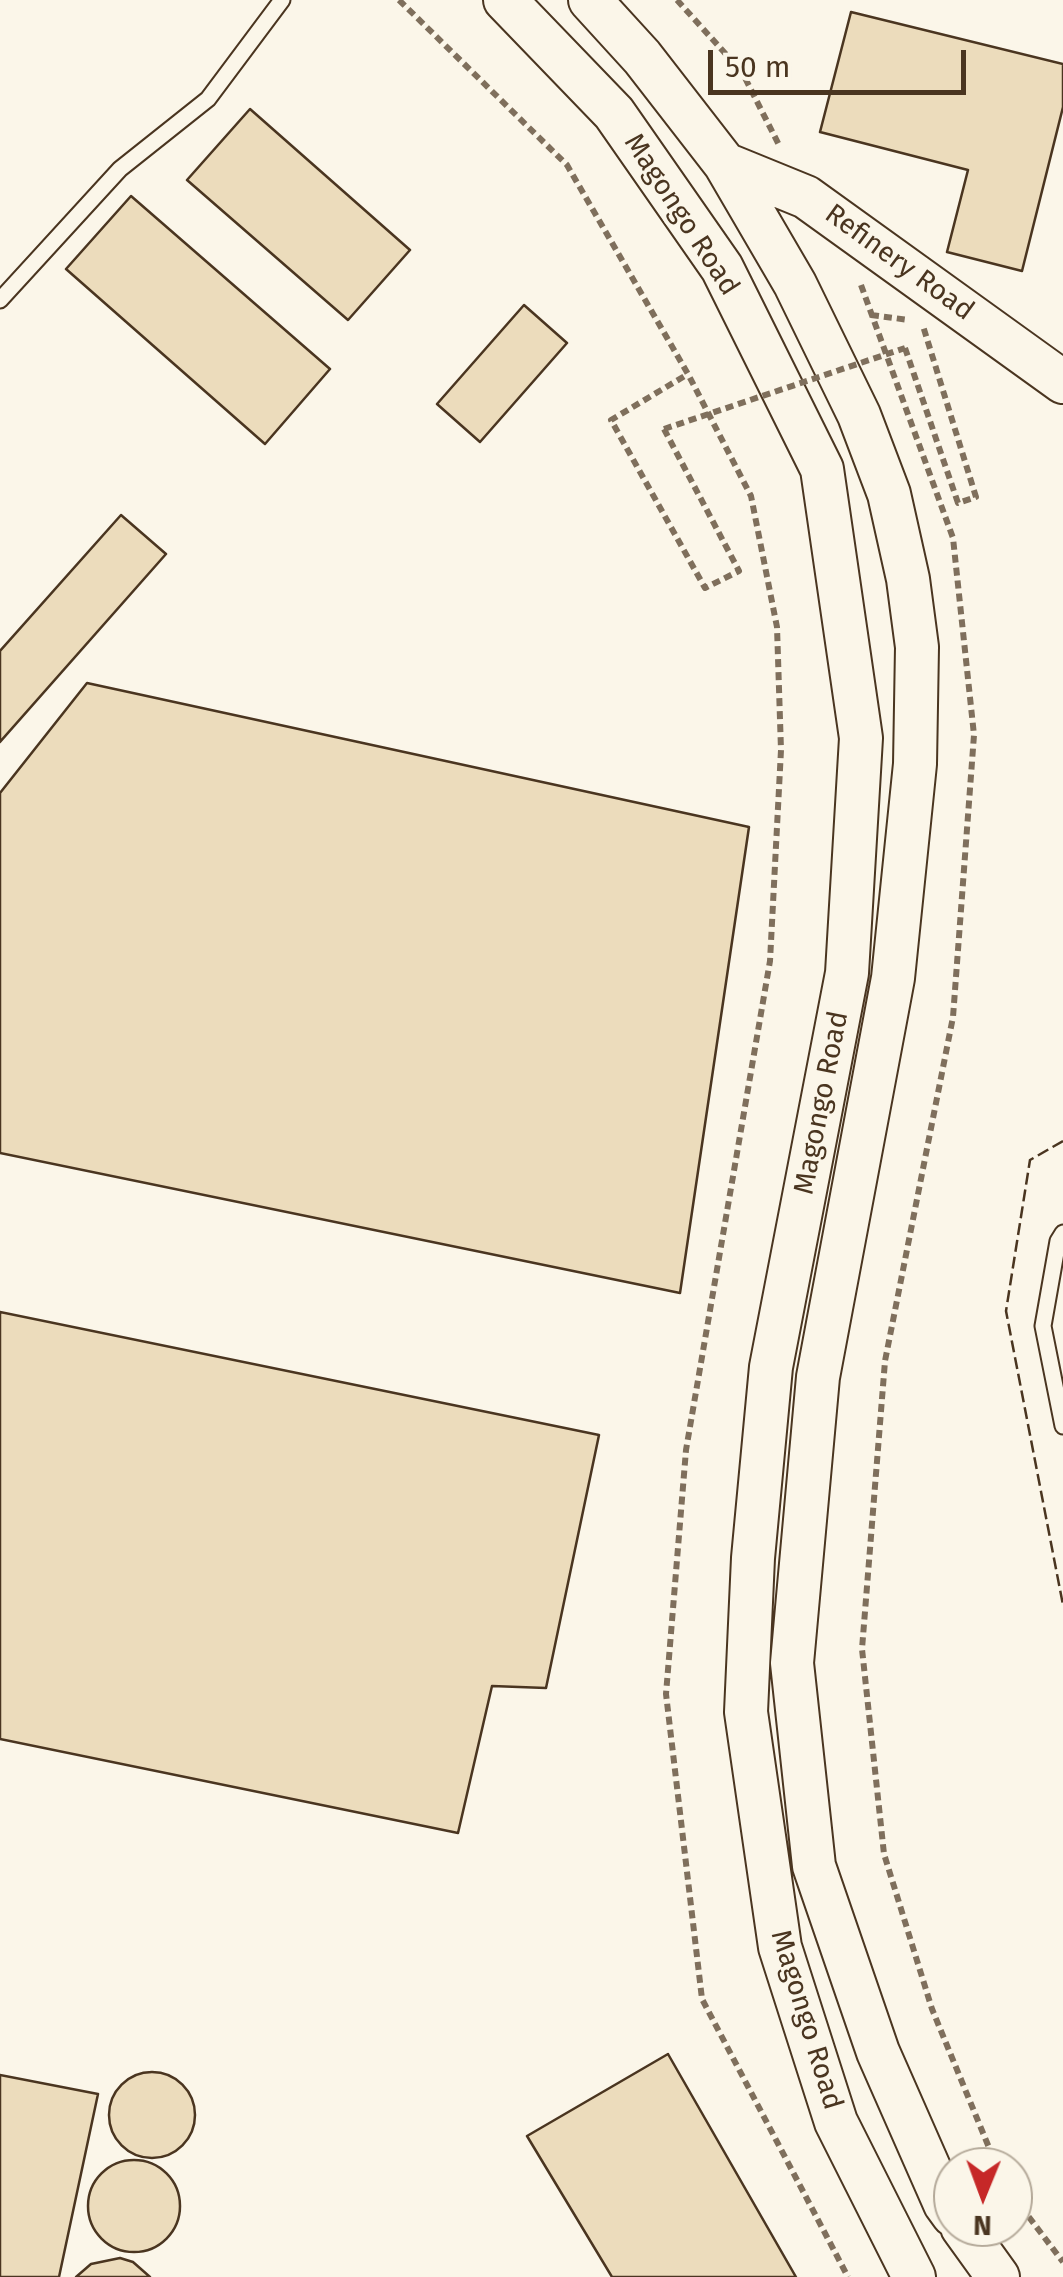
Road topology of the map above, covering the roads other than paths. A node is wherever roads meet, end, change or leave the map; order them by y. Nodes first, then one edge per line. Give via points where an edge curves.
1 (282, 0) edge
2 (505, 0) edge
3 (590, 0) edge
4 (725, 164) junction
5 (0, 300) edge
6 (1063, 382) edge
7 (1063, 1233) edge
8 (1063, 1426) edge
9 (933, 2177) edge
10 (976, 2247) edge
11 (914, 2277) edge
12 (998, 2277) edge

1 - 5 lane via 208,99 120,169
2 - 11 main road, Magongo Road via 614,114 722,268 822,469 862,738 846,974 771,1367 746,1712 780,1947 836,2122
3 - 4 main road, Magongo Road
4 - 6 main road, Refinery Road via 806,197
4 - 9 main road, Magongo Road via 819,329 858,415 888,494 917,647 915,764 892,978 818,1377 792,1663 814,1866 878,2052
7 - 8 lane via 1043,1326
10 - 12 main road

